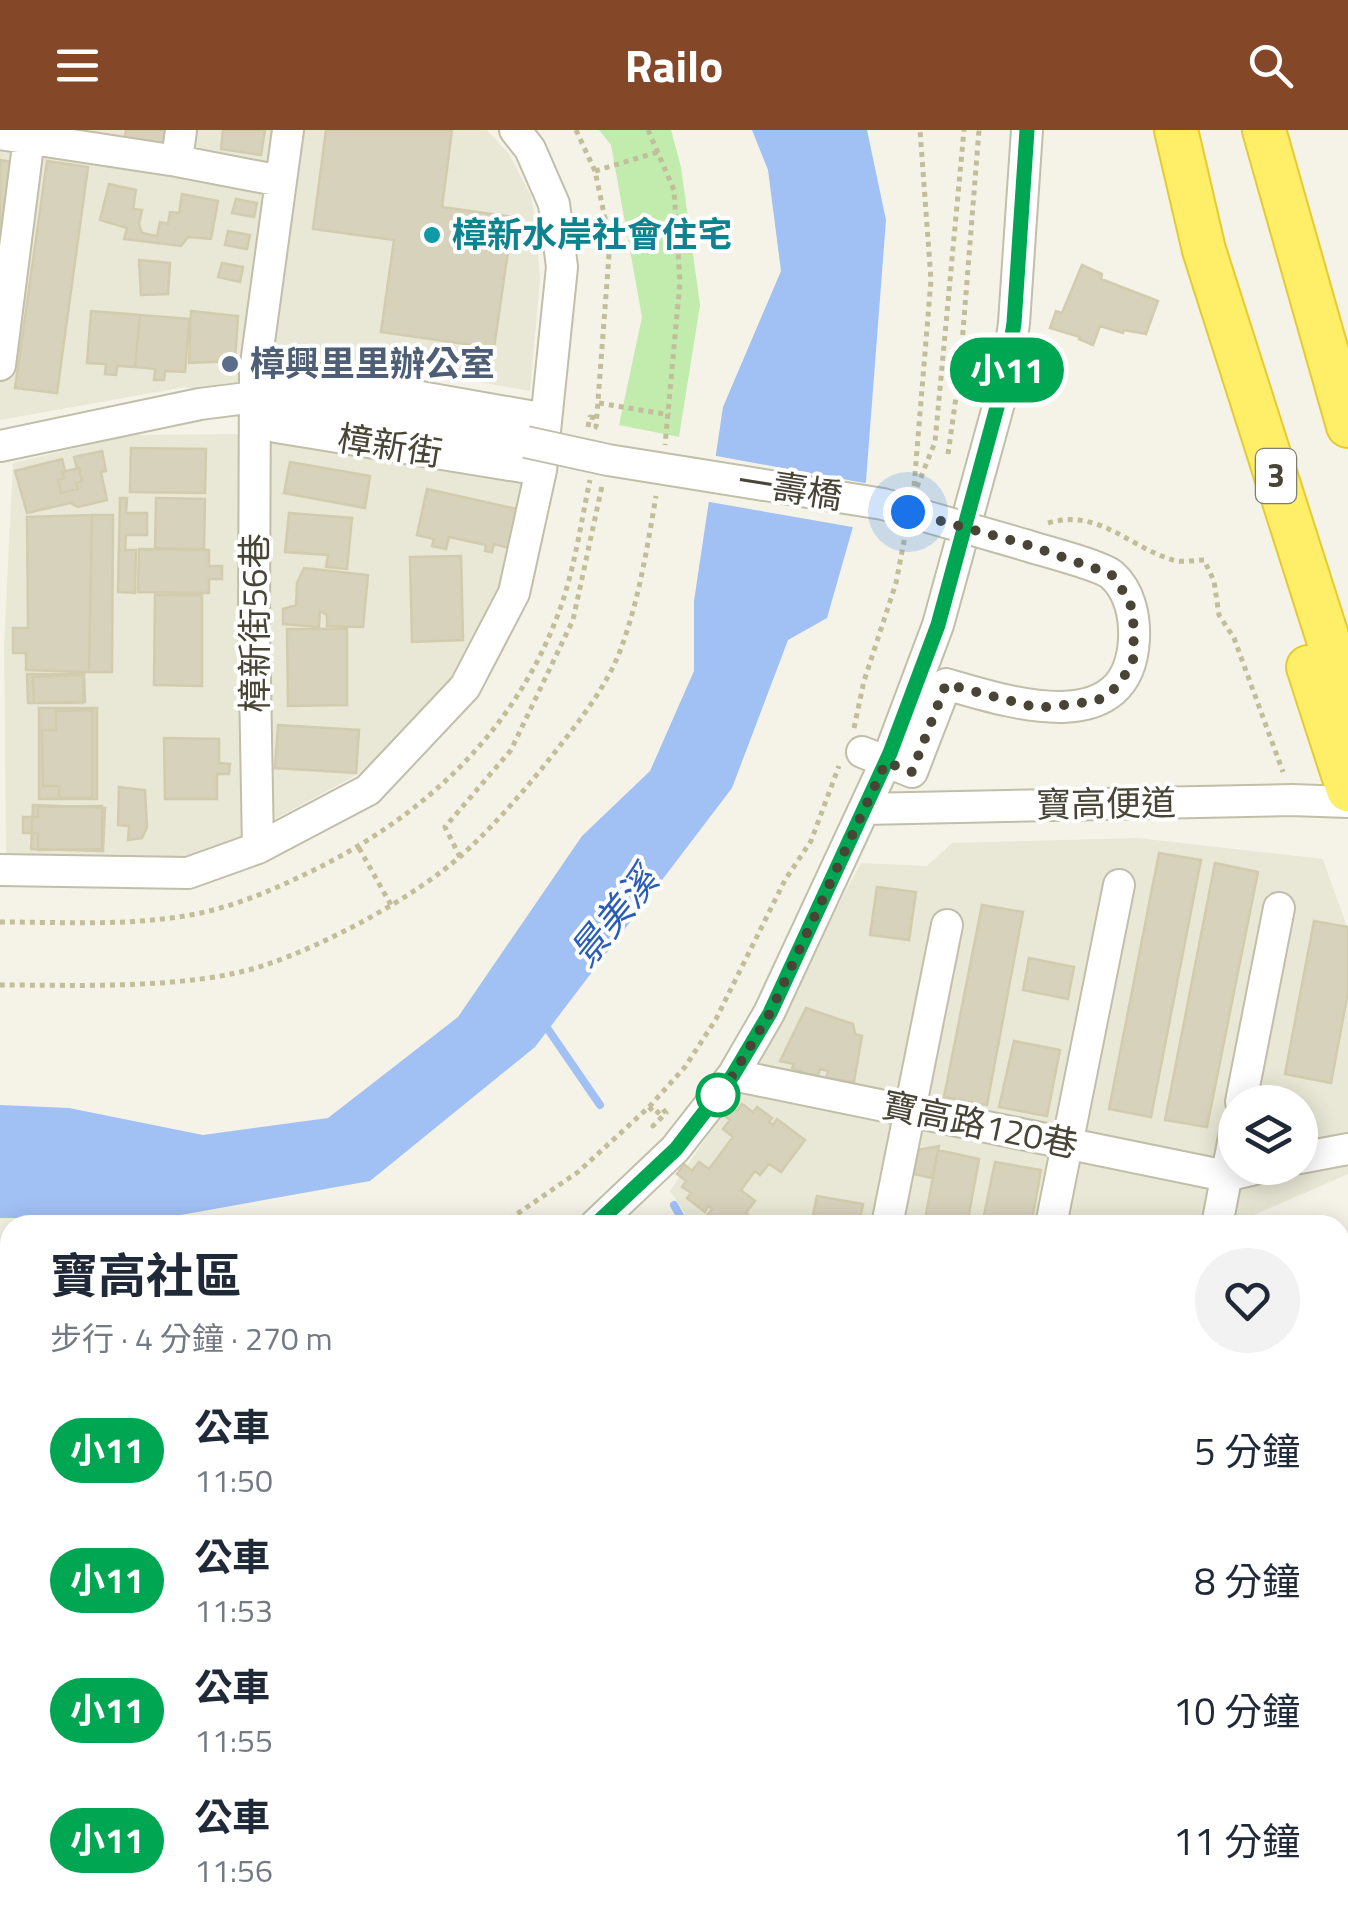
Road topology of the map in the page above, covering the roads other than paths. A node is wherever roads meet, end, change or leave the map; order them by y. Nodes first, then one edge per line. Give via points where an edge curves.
1 (181, 130) edge
2 (288, 130) edge
3 (515, 130) edge
4 (1027, 130) edge
5 (1176, 130) edge
6 (1264, 130) edge
7 (19, 134) edge
8 (115, 141) edge
9 (177, 161) junction
10 (281, 182) junction
11 (1204, 250) junction
12 (0, 365) edge
13 (255, 397) junction
14 (546, 419) junction
15 (1348, 426) edge
16 (0, 446) edge
17 (541, 470) junction
18 (1348, 702) edge
19 (874, 757) junction
20 (1348, 790) edge
21 (852, 800) junction
22 (1348, 802) edge
23 (258, 848) junction
24 (0, 870) edge
25 (1119, 885) dead end
26 (1279, 908) dead end
27 (947, 925) dead end
28 (733, 1075) junction
29 (1244, 1085) edge
30 (910, 1111) junction
31 (1067, 1143) junction
32 (1348, 1149) edge
33 (1318, 1155) edge
34 (1218, 1174) edge
35 (1224, 1185) edge
36 (606, 1215) edge
37 (888, 1215) edge
38 (1053, 1215) edge
39 (1219, 1215) edge

1 - 9 street
2 - 10 street, 樟新街56巷
3 - 14 street via 554,204 562,266
4 - 19 street via 1006,374 938,625
5 - 11 highway, 3
6 - 15 highway
7 - 8 street
7 - 12 street
8 - 9 street
9 - 10 street
10 - 13 street, 樟新街56巷
11 - 18 highway, 3
11 - 20 highway via 1275,564
13 - 14 street, 樟新街 via 279,372
13 - 16 street, 樟新街
13 - 17 street, 樟新街 via 276,427
13 - 19 street, 一壽橋, bridge via 883,504 1111,574 1130,601 1133,662 1118,686 1097,701 1038,708 946,684 912,772
13 - 23 street, 樟新街56巷
14 - 17 street
17 - 23 street via 514,593 465,686 368,790
19 - 21 street
21 - 22 street, 寶高便道
21 - 28 street via 770,1013
23 - 24 street via 188,873
25 - 31 street
26 - 29 street
27 - 30 street
28 - 30 street, 寶高路120巷
28 - 36 street via 676,1149
30 - 31 street, 寶高路120巷
30 - 37 street
31 - 34 street, 寶高路120巷
31 - 38 street
32 - 33 street
35 - 39 street

